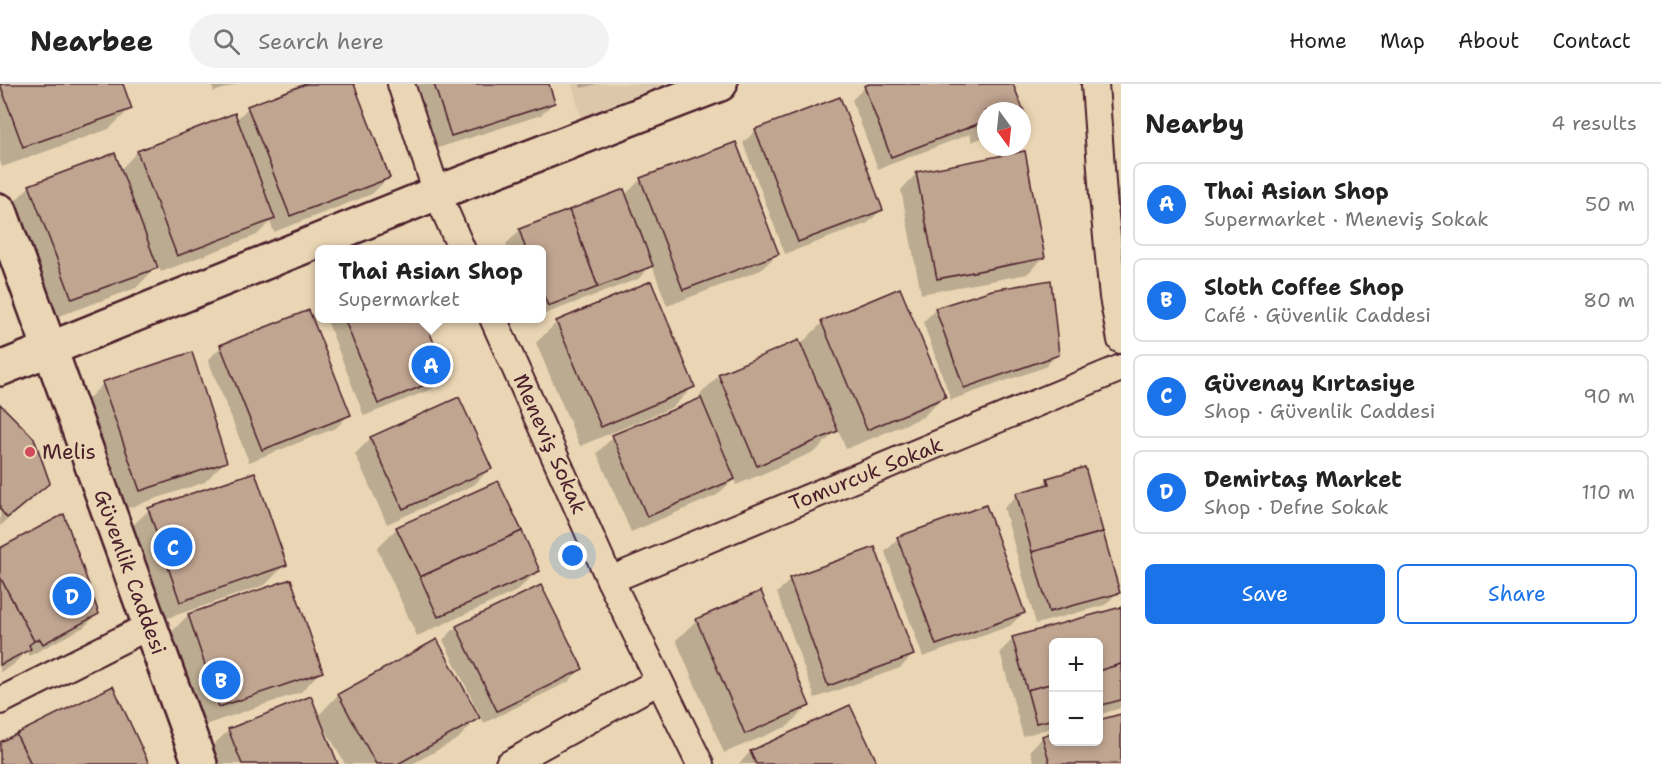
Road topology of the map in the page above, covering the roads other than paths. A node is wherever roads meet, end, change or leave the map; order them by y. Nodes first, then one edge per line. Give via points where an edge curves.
1 (401, 84) edge
2 (720, 84) edge
3 (1095, 84) edge
4 (437, 193) junction
5 (0, 211) edge
6 (460, 245) edge
7 (495, 323) edge
8 (1121, 340) edge
9 (50, 349) junction
10 (1121, 368) edge
11 (0, 369) edge
12 (610, 579) junction
13 (149, 626) junction
14 (659, 681) junction
15 (0, 701) edge
16 (200, 764) edge
17 (508, 764) edge
18 (700, 764) edge

1 - 4 street
2 - 4 main road
3 - 8 street via 1113,297
4 - 6 street
4 - 9 main road
5 - 9 main road, Güvenlik Caddesi
7 - 12 street, Meneviş Sokak
9 - 11 main road
9 - 13 main road, Güvenlik Caddesi
10 - 12 street, Tomurcuk Sokak
12 - 14 street, Meneviş Sokak
13 - 15 street
13 - 16 main road, Güvenlik Caddesi
14 - 17 street
14 - 18 street, Meneviş Sokak

